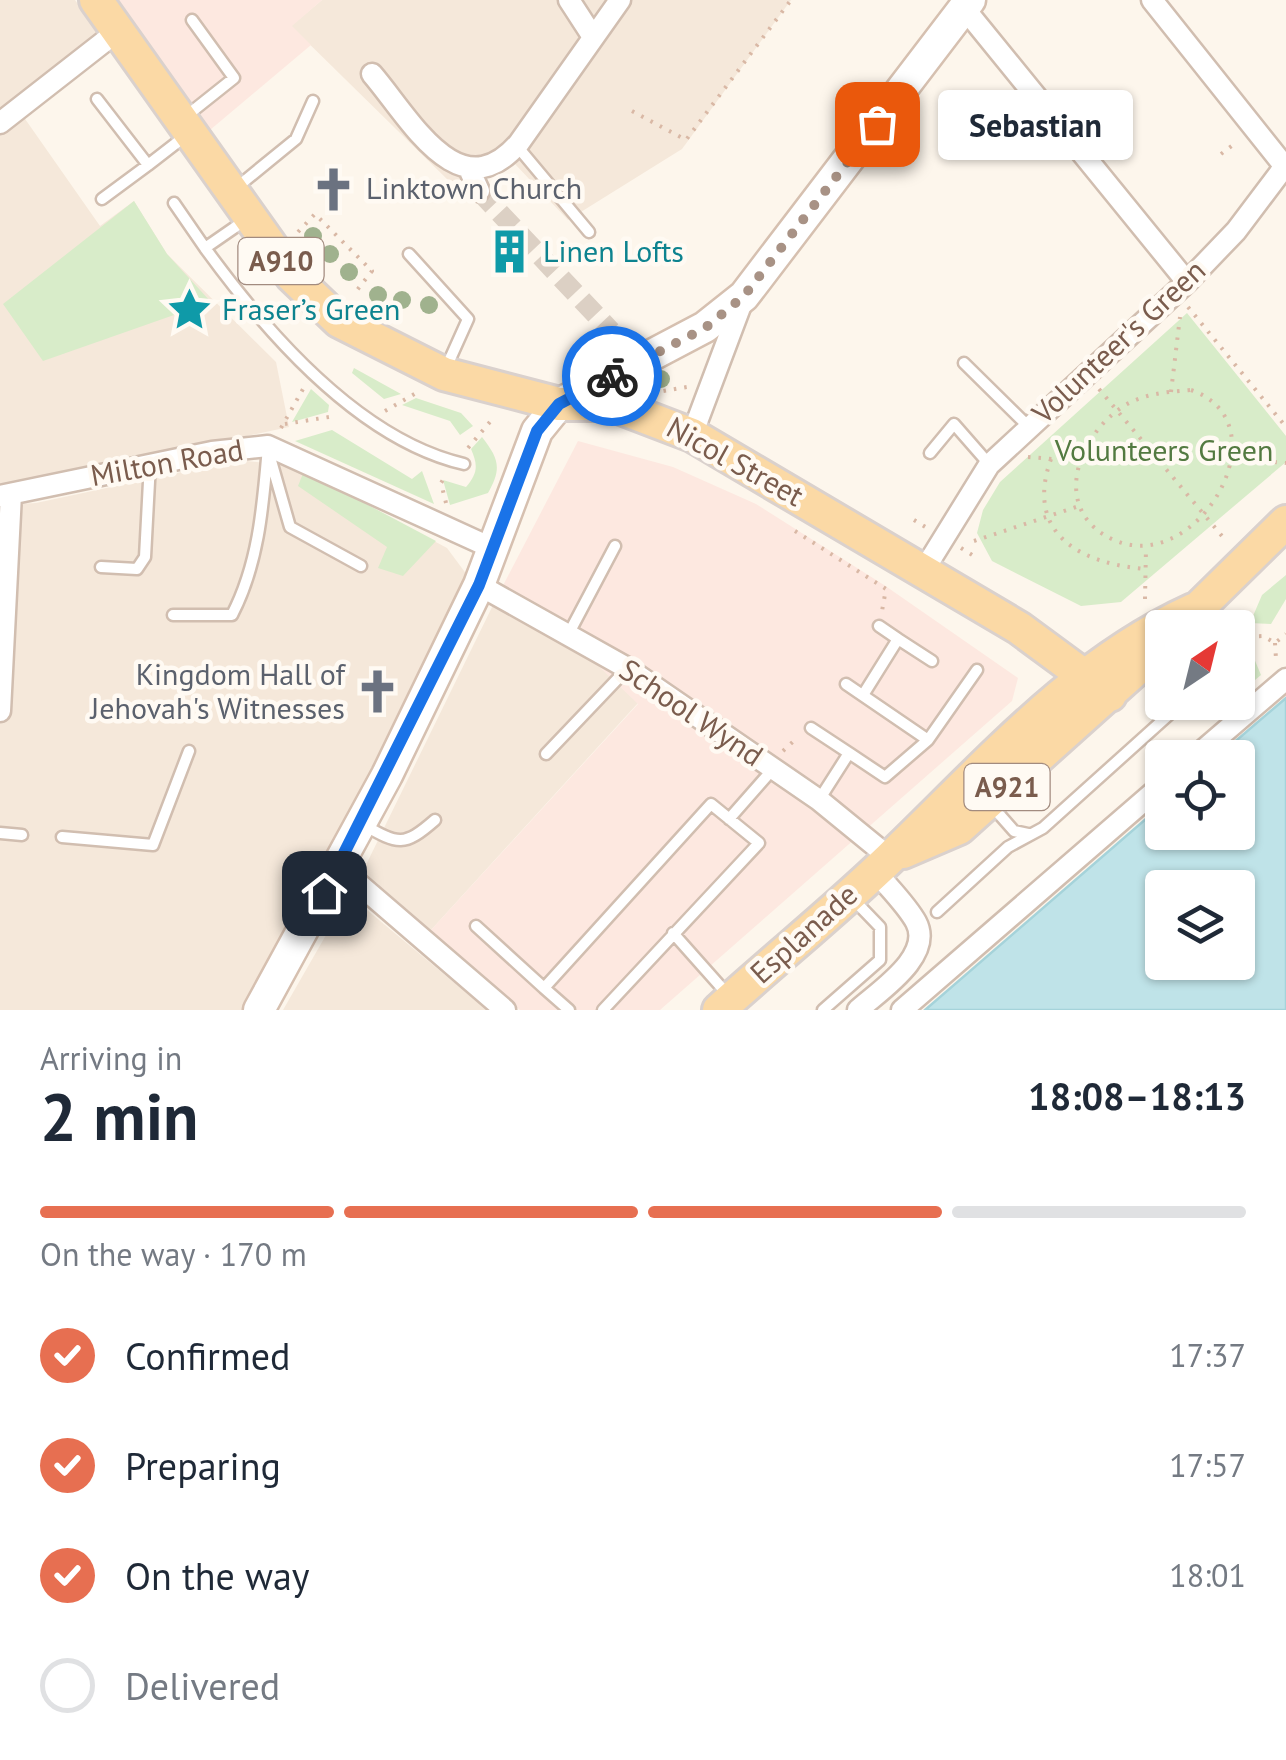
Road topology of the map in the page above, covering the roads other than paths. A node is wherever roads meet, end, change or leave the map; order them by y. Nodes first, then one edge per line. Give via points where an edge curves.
1 (96, 0) edge
2 (570, 0) edge
3 (620, 0) edge
4 (1152, 0) edge
5 (967, 4) edge
6 (192, 20) dead end
7 (119, 30) junction
8 (593, 38) junction
9 (372, 74) dead end
10 (97, 100) dead end
11 (313, 101) dead end
12 (0, 123) edge
13 (184, 127) junction
14 (517, 146) junction
15 (148, 165) junction
16 (1286, 167) edge
17 (470, 171) junction
18 (480, 191) tunnel mouth
19 (102, 199) dead end
20 (174, 203) dead end
21 (240, 205) junction
22 (590, 232) dead end
23 (205, 248) junction
24 (409, 254) dead end
25 (1187, 282) junction
26 (744, 296) junction
27 (964, 362) dead end
28 (444, 374) junction
29 (559, 404) junction
30 (1028, 426) junction
31 (692, 434) junction
32 (268, 446) junction
33 (930, 452) dead end
34 (150, 463) junction
35 (460, 464) road end
36 (989, 465) junction
37 (6, 495) edge
38 (1286, 522) edge
39 (615, 546) dead end
40 (494, 549) junction
41 (101, 566) dead end
42 (361, 566) dead end
43 (924, 570) junction
44 (479, 585) junction
45 (1202, 610) edge
46 (173, 615) dead end
47 (878, 626) road end
48 (1145, 632) edge
49 (568, 635) junction
50 (898, 639) junction
51 (932, 661) dead end
52 (1145, 662) edge
53 (628, 668) junction
54 (977, 670) dead end
55 (1085, 674) junction
56 (1286, 679) edge
57 (846, 684) dead end
58 (1110, 695) junction
59 (863, 696) junction
60 (0, 711) edge
61 (1162, 720) edge
62 (811, 728) dead end
63 (928, 740) junction
64 (1215, 740) edge
65 (188, 751) dead end
66 (848, 753) junction
67 (546, 754) dead end
68 (774, 768) junction
69 (819, 800) junction
70 (1145, 800) edge
71 (990, 802) junction
72 (729, 819) junction
73 (435, 820) dead end
74 (361, 824) junction
75 (0, 833) edge
76 (1028, 834) junction
77 (22, 835) dead end
78 (62, 837) dead end
79 (883, 865) junction
80 (339, 867) junction
81 (849, 894) junction
82 (937, 912) dead end
83 (476, 926) dead end
84 (673, 933) junction
85 (544, 988) junction
86 (726, 1004) edge
87 (259, 1010) edge
88 (505, 1010) edge
89 (569, 1010) edge
90 (603, 1010) edge
91 (822, 1010) edge
92 (858, 1010) edge
93 (902, 1010) edge

1 - 7 main road, Nicol Street / A910
2 - 8 street
3 - 8 street
4 - 16 street
5 - 25 street
5 - 26 street
6 - 13 lane via 234,78
7 - 12 street
7 - 13 main road, Nicol Street / A910
8 - 14 street
9 - 17 street via 448,162
10 - 15 lane
11 - 21 lane via 296,139
13 - 15 lane
13 - 21 main road, Nicol Street / A910
14 - 17 street via 506,158
14 - 22 lane
15 - 19 lane
16 - 25 street, Volunteer's Green
17 - 18 street
20 - 23 lane
21 - 23 lane
21 - 28 main road, Nicol Street / A910 via 339,321
23 - 35 lane via 244,303 312,372 429,457
24 - 28 lane via 468,318
25 - 30 street, Volunteer's Green
26 - 29 street via 705,328
26 - 31 street
27 - 30 lane
28 - 29 main road, Nicol Street / A910
29 - 31 main road, Nicol Street / A910 via 611,404
29 - 40 street via 537,431
30 - 36 street, Volunteer's Green
31 - 43 main road, Nicol Street / A910
32 - 34 street, Milton Road
32 - 40 street, Milton Road
32 - 42 lane via 290,528
32 - 46 lane via 263,513 247,586 232,616
33 - 36 lane via 954,424
34 - 37 street, Milton Road
34 - 41 lane via 144,557 137,569
36 - 43 street, Volunteer's Green
37 - 60 street
38 - 45 main road, Esplanade / A921
39 - 49 lane
40 - 44 street
43 - 55 main road, Nicol Street / A910
44 - 49 street, School Wynd
44 - 74 street
47 - 50 lane
48 - 55 main road, Esplanade / A921
49 - 53 street, School Wynd
50 - 51 lane
50 - 59 lane
52 - 58 main road, Esplanade / A921
53 - 67 lane
53 - 68 street, School Wynd
54 - 63 lane
55 - 58 main road, Nicol Street
55 - 79 main road, Esplanade / A921
56 - 64 street
57 - 59 lane
58 - 71 main road, Esplanade / A921
59 - 63 lane
61 - 76 lane
62 - 66 lane
63 - 66 lane via 885,777
65 - 78 lane via 153,845
66 - 69 lane
68 - 69 street, School Wynd
68 - 72 lane
69 - 79 street, School Wynd
70 - 93 street
71 - 76 lane via 1014,831
71 - 79 main road, Esplanade / A921 via 958,828
72 - 84 lane via 759,843
72 - 85 lane via 711,804
73 - 74 lane via 400,841
74 - 80 street
75 - 77 lane
76 - 82 lane
79 - 81 main road, Esplanade / A921
79 - 92 street, School Wynd via 917,923 917,949
80 - 87 street
80 - 88 street
81 - 86 main road, Esplanade / A921
81 - 91 lane via 880,927 880,960
83 - 85 lane
84 - 86 lane
84 - 90 lane
85 - 89 lane

